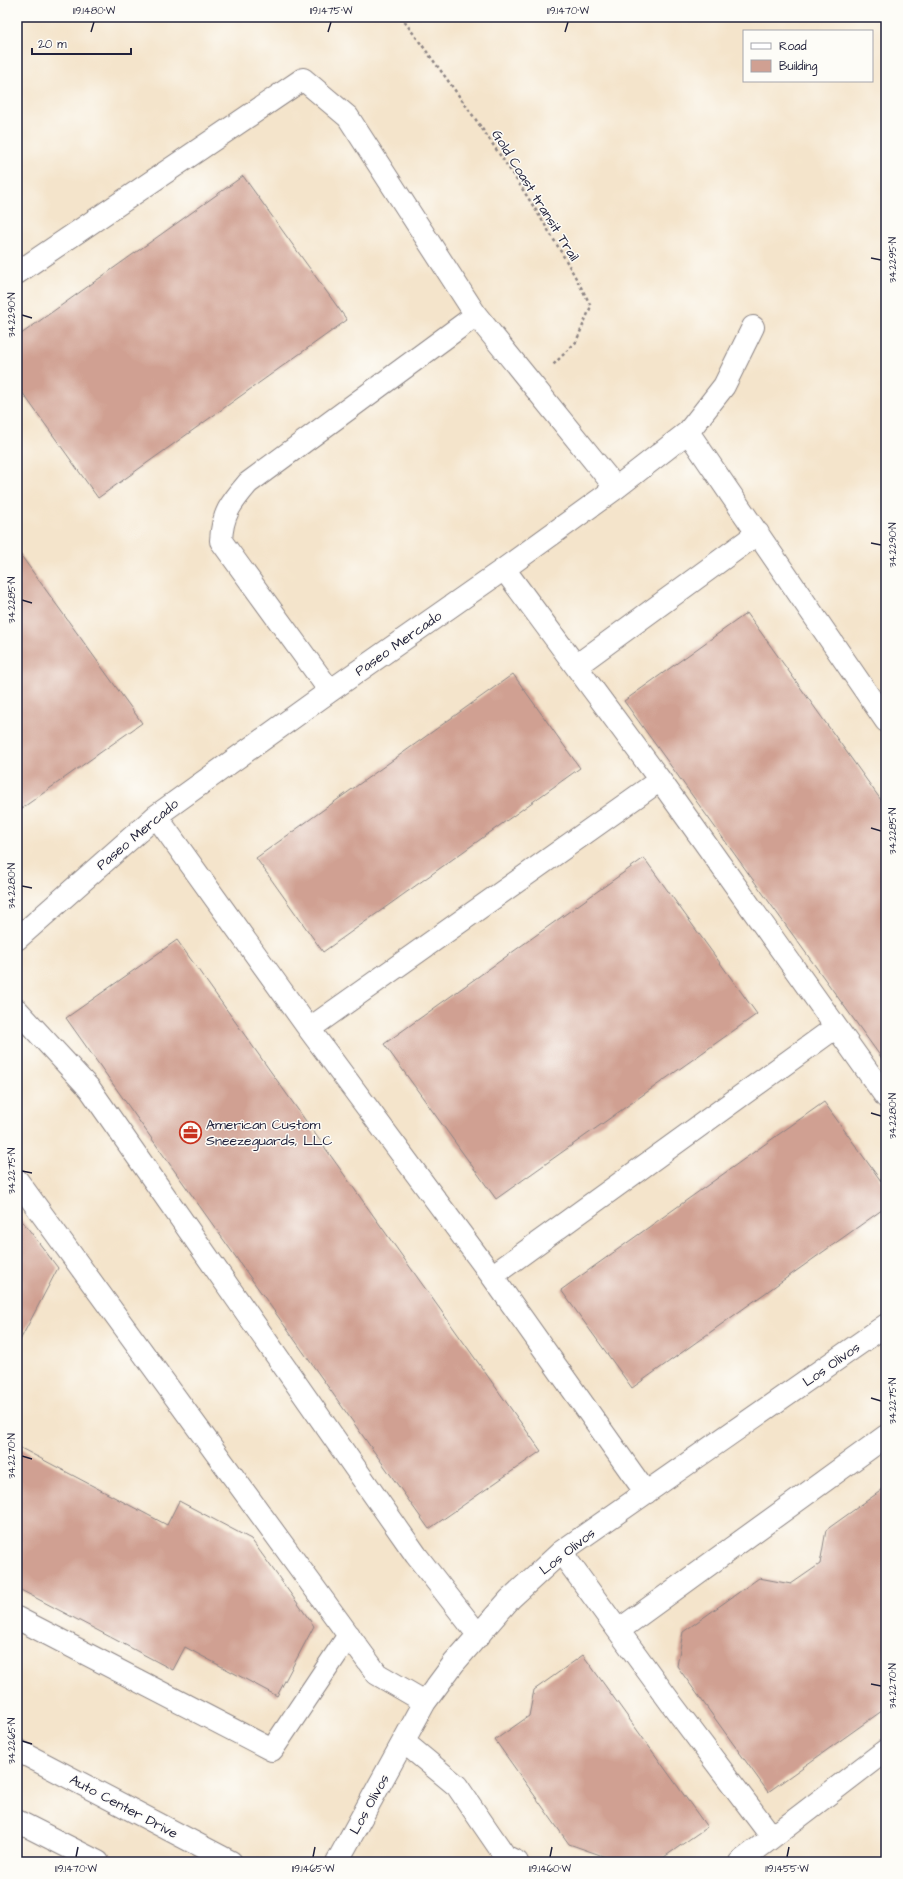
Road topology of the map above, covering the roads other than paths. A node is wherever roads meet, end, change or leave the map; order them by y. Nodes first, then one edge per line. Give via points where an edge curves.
1 (17, 273) edge
2 (476, 315) junction
3 (753, 328) dead end
4 (688, 432) junction
5 (616, 488) junction
6 (758, 533) junction
7 (504, 569) junction
8 (576, 666) junction
9 (330, 691) junction
10 (886, 721) edge
11 (660, 780) junction
12 (156, 816) junction
13 (17, 939) edge
14 (17, 1010) edge
15 (836, 1027) junction
16 (309, 1029) junction
17 (886, 1097) edge
18 (17, 1180) edge
19 (492, 1276) junction
20 (886, 1325) edge
21 (886, 1436) edge
22 (646, 1493) junction
23 (561, 1552) junction
24 (17, 1618) edge
25 (618, 1630) junction
26 (350, 1635) junction
27 (479, 1636) junction
28 (426, 1702) junction
29 (404, 1742) junction
30 (17, 1750) edge
31 (886, 1750) edge
32 (17, 1821) edge
33 (772, 1837) junction
34 (98, 1862) edge
35 (231, 1862) edge
36 (337, 1862) edge
37 (517, 1862) edge
38 (740, 1862) edge

1 - 2 street via 303,79 348,117
2 - 5 street
2 - 9 street via 248,484 225,514 221,541
3 - 4 street, Paseo Mercado via 724,386
4 - 5 street, Paseo Mercado
4 - 6 street
5 - 7 street, Paseo Mercado
6 - 8 street
6 - 10 street
7 - 8 street
7 - 9 street, Paseo Mercado
8 - 11 street
9 - 12 street, Paseo Mercado
11 - 15 street
11 - 16 street
12 - 13 street, Paseo Mercado
12 - 16 street
14 - 27 street via 90,1089 416,1555
15 - 17 street
15 - 19 street
16 - 19 street
18 - 26 street
19 - 22 street
20 - 22 street, Los Olivos
21 - 25 street
22 - 23 street, Los Olivos
23 - 25 street
23 - 27 street, Los Olivos via 510,1599
24 - 26 street via 272,1750
25 - 33 street
26 - 28 street via 377,1674
27 - 28 street, Los Olivos via 454,1663
28 - 29 street, Los Olivos
29 - 36 street, Los Olivos
29 - 37 street via 457,1786 505,1856
30 - 35 street, Auto Center Drive
31 - 33 street
32 - 34 street
33 - 38 street

